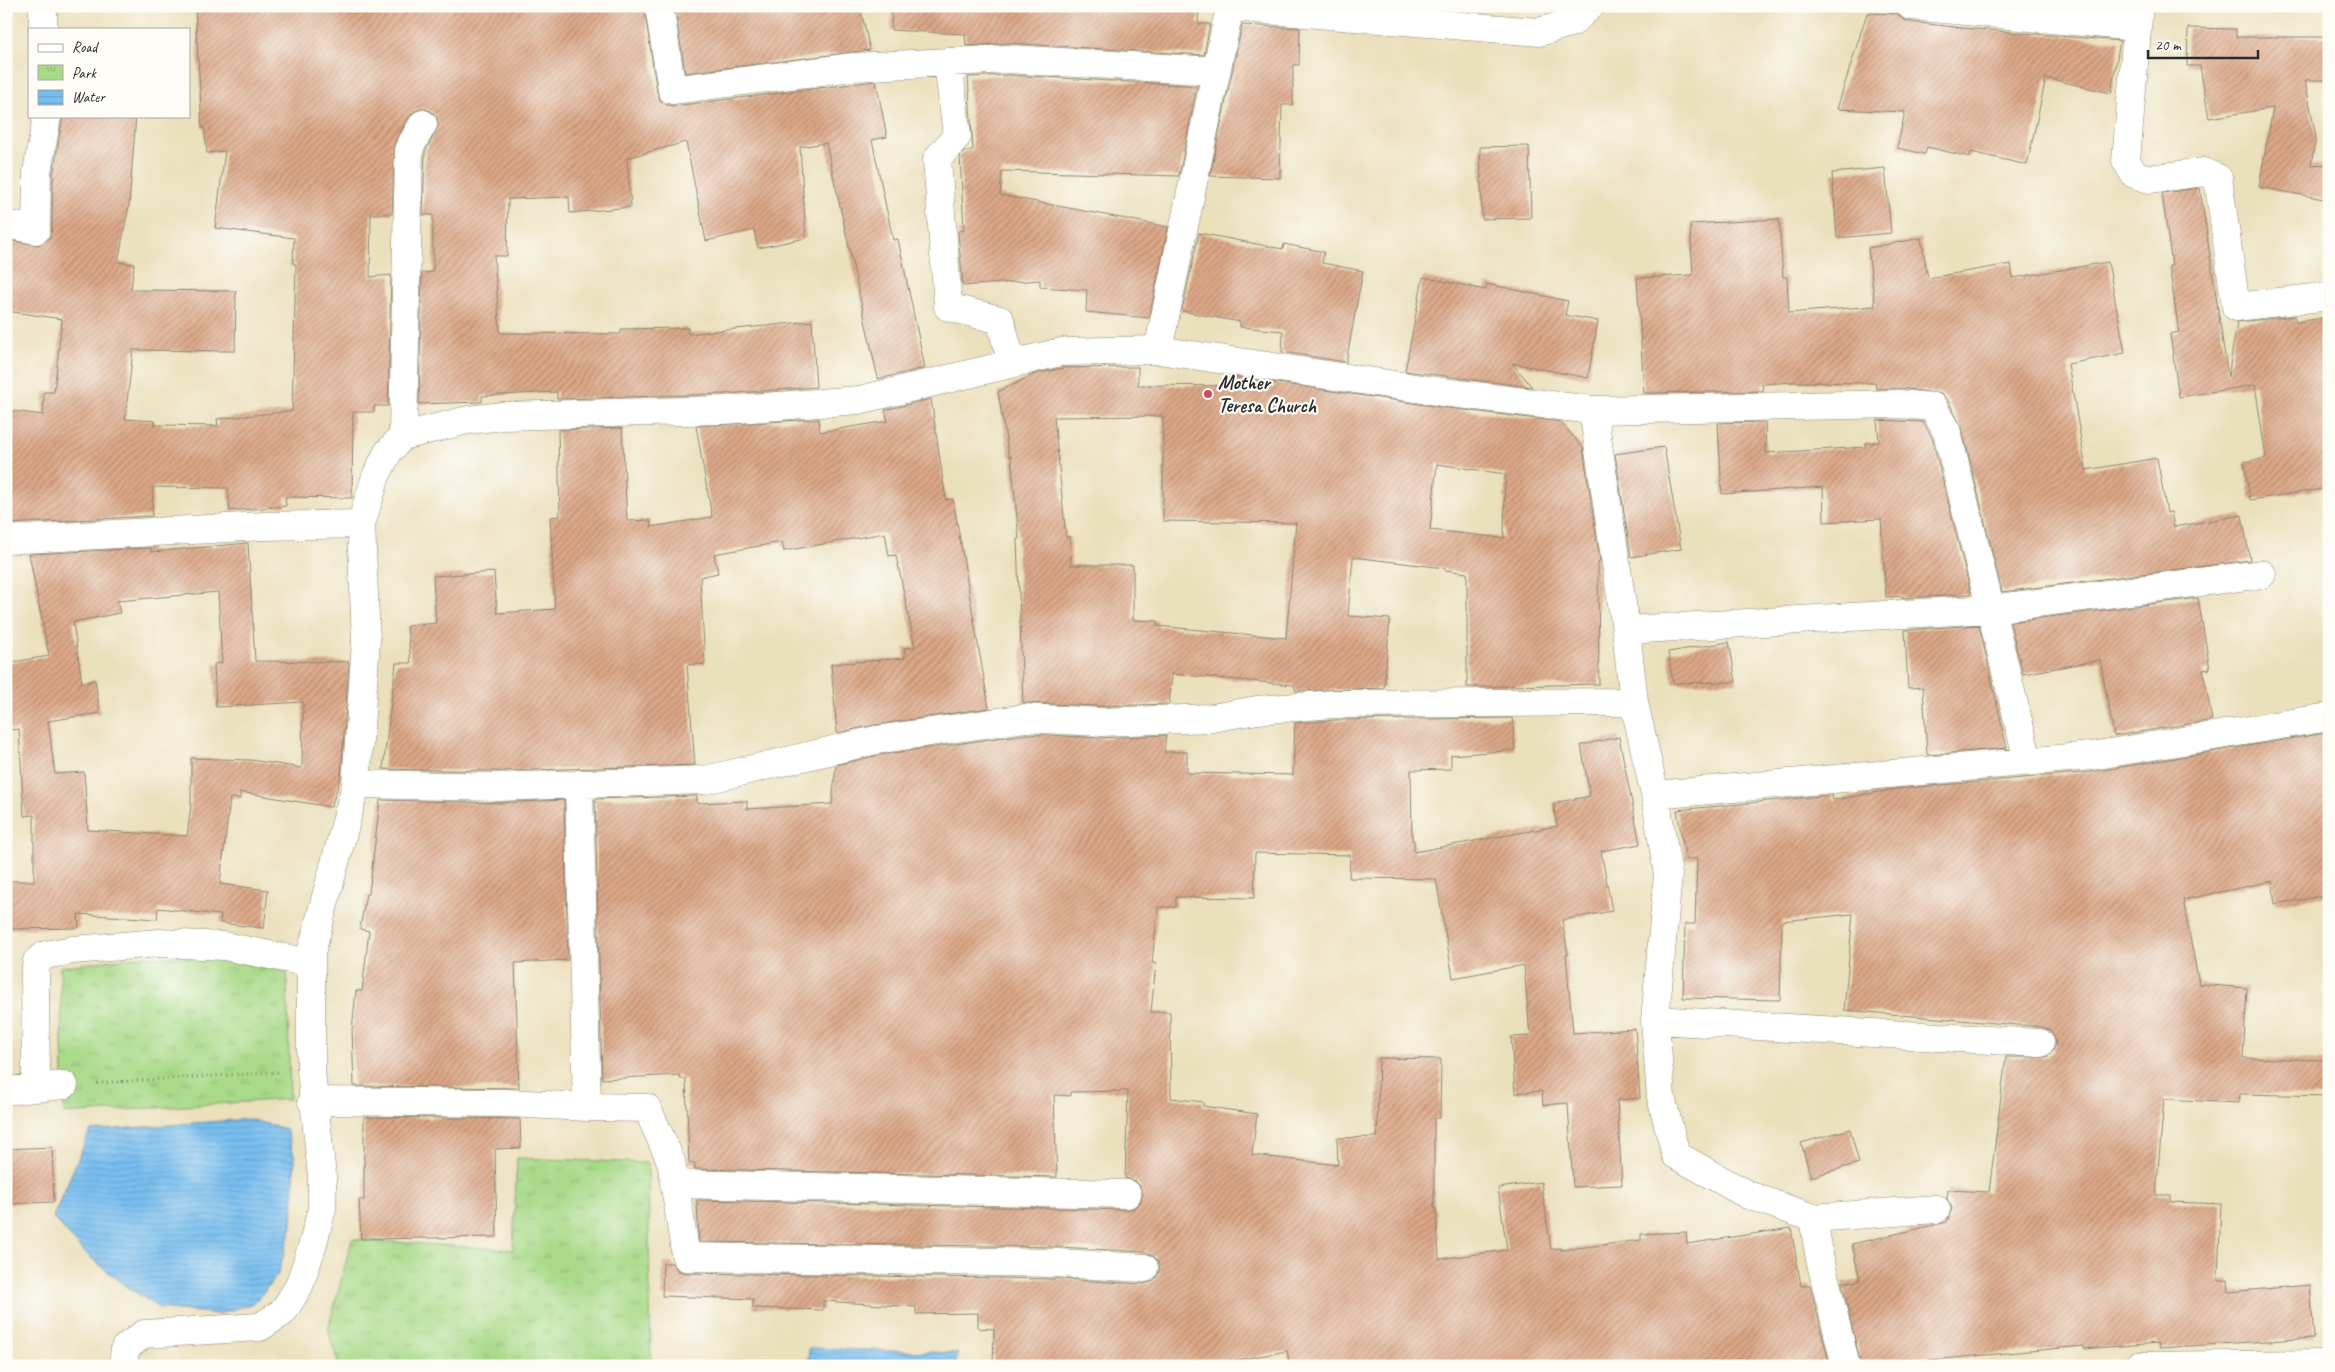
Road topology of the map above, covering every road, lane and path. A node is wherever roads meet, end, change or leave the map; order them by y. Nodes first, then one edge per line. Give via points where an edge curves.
1 (43, 6) edge
2 (659, 6) edge
3 (1590, 6) edge
4 (1911, 6) edge
5 (1230, 7) edge
6 (2138, 17) edge
7 (43, 28) edge
8 (948, 62) junction
9 (1216, 71) junction
10 (47, 118) edge
11 (423, 124) dead end
12 (6, 224) edge
13 (2329, 296) edge
14 (1158, 350) junction
15 (1012, 363) junction
16 (1593, 410) junction
17 (403, 436) junction
18 (360, 524) junction
19 (6, 540) edge
20 (2262, 574) dead end
21 (1991, 609) junction
22 (1626, 630) junction
23 (1634, 702) junction
24 (2329, 717) edge
25 (2028, 761) junction
26 (356, 784) junction
27 (579, 784) junction
28 (1655, 795) junction
29 (310, 963) junction
30 (1655, 1020) junction
31 (2040, 1043) dead end
32 (311, 1071) junction
33 (64, 1085) joint
34 (36, 1088) junction
35 (6, 1091) edge
36 (312, 1101) junction
37 (587, 1107) junction
38 (674, 1184) junction
39 (1127, 1194) dead end
40 (1936, 1209) dead end
41 (1813, 1218) junction
42 (1144, 1268) dead end
43 (2329, 1364) edge
44 (123, 1366) edge
45 (1846, 1366) edge
46 (2138, 1366) edge

1 - 7 street
2 - 8 street via 672,90 853,67
3 - 5 street via 1573,22 1539,32
4 - 6 street
5 - 9 street
6 - 13 street via 2126,161 2134,174 2149,179 2204,172 2218,178 2236,307
8 - 9 street via 1008,59
8 - 15 street via 957,136 937,159 948,307 1000,320
9 - 14 street
10 - 12 street via 37,172 36,230
11 - 17 street via 409,148
14 - 15 street via 1061,352
14 - 16 street via 1442,392
15 - 17 street via 859,400 724,410 503,416 468,420
16 - 21 street via 1899,404 1933,407 1947,432
16 - 22 street
17 - 18 street via 388,452 376,476
18 - 19 street
18 - 26 street via 366,640
20 - 21 street
21 - 22 street
21 - 25 street
22 - 23 street
23 - 27 street via 1334,704 1257,710 1212,718 1101,722 1025,718 876,740 705,780
23 - 28 street
24 - 25 street via 2091,756
25 - 28 street
26 - 27 street via 498,787
26 - 29 street
27 - 37 street
28 - 30 street via 1668,875
29 - 32 street
29 - 34 street via 224,946 159,943 45,955 37,961 35,973
30 - 31 street
30 - 41 street via 1661,1097 1676,1155 1748,1195
32 - 33 path
32 - 36 street
33 - 34 street
34 - 35 street
36 - 37 street
36 - 44 street via 322,1176 322,1210 299,1286 283,1312 260,1327 144,1334 125,1348
37 - 38 street via 647,1108 671,1161
38 - 39 street
38 - 42 street via 686,1257 1059,1263
40 - 41 street
41 - 45 street
43 - 46 street

